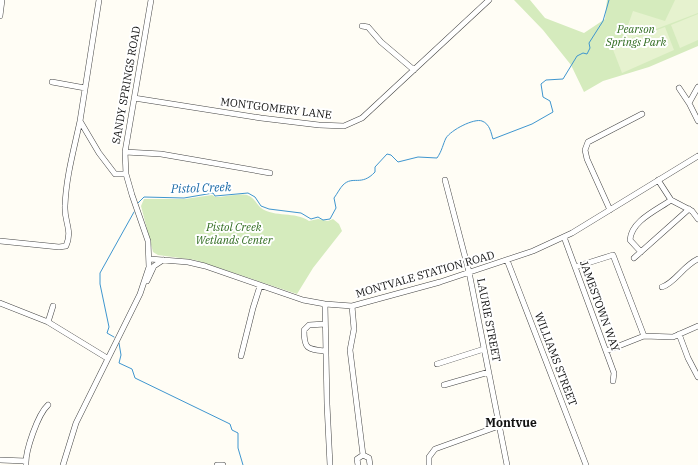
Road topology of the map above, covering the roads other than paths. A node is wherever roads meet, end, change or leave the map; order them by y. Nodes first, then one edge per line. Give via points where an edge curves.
1 (2, 0) edge
2 (99, 0) edge
3 (151, 0) edge
4 (488, 0) edge
5 (0, 16) edge
6 (362, 26) dead end
7 (414, 70) junction
8 (52, 82) dead end
9 (698, 87) edge
10 (85, 88) junction
11 (679, 88) dead end
12 (134, 98) junction
13 (689, 103) junction
14 (642, 114) dead end
15 (80, 121) junction
16 (698, 121) edge
17 (125, 152) junction
18 (698, 156) edge
19 (270, 173) dead end
20 (126, 174) junction
21 (445, 180) dead end
22 (658, 180) junction
23 (671, 200) junction
24 (689, 209) junction
25 (610, 210) junction
26 (698, 219) edge
27 (564, 237) junction
28 (0, 241) edge
29 (641, 252) junction
30 (634, 258) dead end
31 (150, 259) junction
32 (165, 259) junction
33 (698, 259) edge
34 (507, 260) junction
35 (575, 267) junction
36 (469, 272) junction
37 (260, 286) junction
38 (143, 287) junction
39 (662, 287) dead end
40 (0, 303) edge
41 (325, 304) junction
42 (53, 306) dead end
43 (352, 306) junction
44 (48, 322) junction
45 (325, 324) junction
46 (698, 326) edge
47 (679, 334) junction
48 (644, 336) junction
49 (484, 349) junction
50 (325, 351) junction
51 (606, 351) junction
52 (241, 356) dead end
53 (107, 358) junction
54 (437, 364) dead end
55 (489, 372) junction
56 (698, 377) edge
57 (613, 381) dead end
58 (444, 386) dead end
59 (48, 405) dead end
60 (499, 426) junction
61 (363, 455) junction
62 (0, 460) edge
63 (26, 463) edge
64 (63, 465) edge
65 (217, 465) edge
66 (223, 465) edge
67 (330, 465) edge
68 (358, 465) edge
69 (370, 465) edge
70 (429, 465) edge
71 (507, 465) edge
72 (586, 465) edge

1 - 5 street
2 - 10 street
3 - 12 street, SANDY SPRINGS ROAD
4 - 7 street, MONTGOMERY LANE
6 - 7 street via 368,27 381,42
7 - 12 street, MONTGOMERY LANE via 362,118 344,126 261,118
8 - 10 street
9 - 13 street
10 - 15 street
11 - 13 street
12 - 17 street, SANDY SPRINGS ROAD
13 - 16 street
14 - 25 street via 588,142 585,150
15 - 20 street via 115,174
15 - 28 street via 69,172 65,208 69,237 66,246
17 - 19 street via 161,154
17 - 20 street, SANDY SPRINGS ROAD
18 - 22 street, MONTVALE STATION ROAD
20 - 31 street, SANDY SPRINGS ROAD via 147,236
21 - 36 street, LAURIE STREET
22 - 23 street
22 - 25 street, MONTVALE STATION ROAD
23 - 24 street
23 - 29 street via 634,226 630,240
24 - 26 street
24 - 29 street
25 - 27 street, MONTVALE STATION ROAD
27 - 34 street, MONTVALE STATION ROAD
27 - 35 street, JAMESTOWN WAY
29 - 30 street
31 - 32 street, MONTVALE STATION ROAD
31 - 38 street
32 - 37 street, MONTVALE STATION ROAD via 205,266
32 - 38 street via 154,266 150,278
33 - 39 street via 684,267 668,285
34 - 36 street, MONTVALE STATION ROAD
34 - 72 street, WILLIAMS STREET
35 - 48 street via 613,255
35 - 51 street, JAMESTOWN WAY
36 - 43 street, MONTVALE STATION ROAD
36 - 49 street, LAURIE STREET
37 - 41 street, MONTVALE STATION ROAD via 303,300
37 - 52 street
38 - 53 street
40 - 44 street
41 - 43 street, MONTVALE STATION ROAD
41 - 45 street
42 - 44 street
43 - 61 street via 354,329 350,350
44 - 53 street
45 - 50 street
45 - 50 street via 309,326 304,330 305,345
46 - 47 street
47 - 48 street via 667,337
47 - 56 street
48 - 51 street
49 - 54 street
49 - 55 street, LAURIE STREET
50 - 67 street
51 - 57 street, JAMESTOWN WAY via 614,373
53 - 64 street via 76,424
55 - 58 street
55 - 60 street, LAURIE STREET
59 - 63 street via 41,412
60 - 70 street via 435,448 429,457
60 - 71 street, LAURIE STREET
61 - 68 street via 357,459
61 - 69 street via 369,458
62 - 63 street
65 - 66 street

